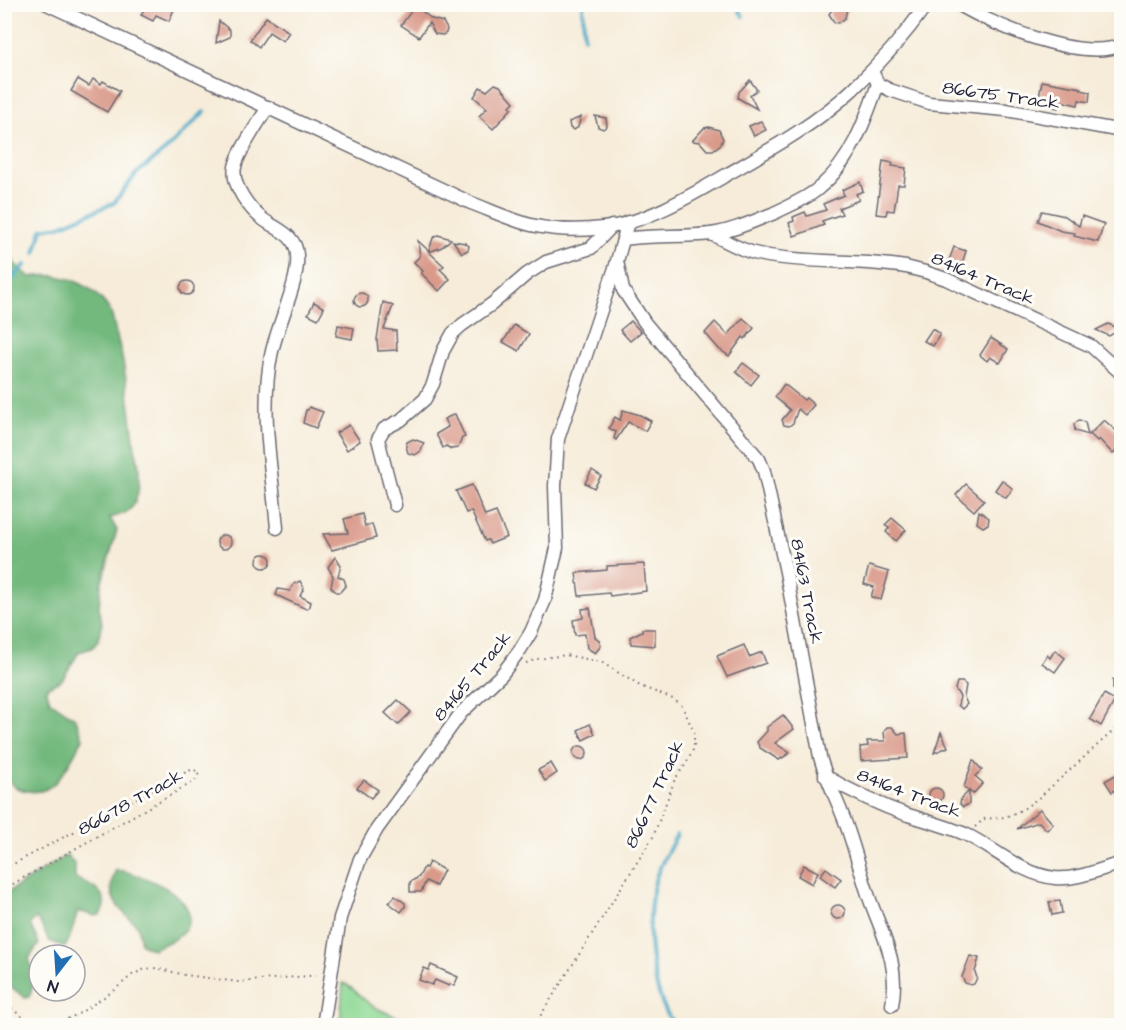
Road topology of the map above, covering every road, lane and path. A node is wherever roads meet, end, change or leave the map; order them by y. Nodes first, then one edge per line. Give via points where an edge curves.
1 (46, 4) edge
2 (927, 4) edge
3 (958, 4) edge
4 (1122, 45) edge
5 (872, 71) junction
6 (878, 84) junction
7 (268, 107) junction
8 (1122, 131) edge
9 (628, 222) junction
10 (613, 225) junction
11 (711, 234) junction
12 (623, 239) junction
13 (617, 261) junction
14 (1122, 374) edge
15 (395, 505) dead end
16 (277, 528) dead end
17 (502, 674) junction
18 (1122, 723) edge
19 (825, 776) junction
20 (966, 835) junction
21 (1122, 863) edge
22 (4, 869) edge
23 (4, 889) edge
24 (330, 975) junction
25 (4, 999) edge
26 (892, 1005) dead end
27 (323, 1026) edge
28 (534, 1026) edge

1 - 7 street
2 - 5 street
3 - 4 street via 996,25 1054,43 1100,49
5 - 6 street
5 - 9 street via 806,126 755,158 690,196
6 - 8 street, 86675 Track via 929,103 1006,110
6 - 11 street via 847,158 819,189 744,226
7 - 10 street via 471,203 530,225 574,229
7 - 16 street via 236,163 234,177 256,214 293,240 298,257 267,381
9 - 10 street
9 - 12 street, 84163 Track
10 - 15 street via 591,248 537,268 453,333 425,399 384,429 378,439
11 - 12 street
11 - 14 street, 84164 Track via 762,255 928,272 1091,346
12 - 13 street, 84163 Track
13 - 17 street, 84165 Track via 558,440 557,548 545,600 531,632
13 - 19 street, 84163 Track via 630,304 759,459 764,471
17 - 24 street, 84165 Track via 461,713 377,829 360,859 340,918
17 - 28 path, 86677 Track via 537,658 566,655 601,662 640,686 673,699 682,706 694,732 694,748 675,780 653,837
18 - 20 path, 84164 Track via 1022,810 984,819
19 - 20 street, 84164 Track via 855,794
19 - 26 street, 84163 Track via 848,828 892,960
20 - 21 street via 1015,865 1048,876 1079,876
22 - 23 path, 86678 Track via 182,774 193,769 199,773 195,781
24 - 25 path via 238,982 145,969 80,1013 65,1020 44,1022 25,1019
24 - 27 street, 84165 Track

